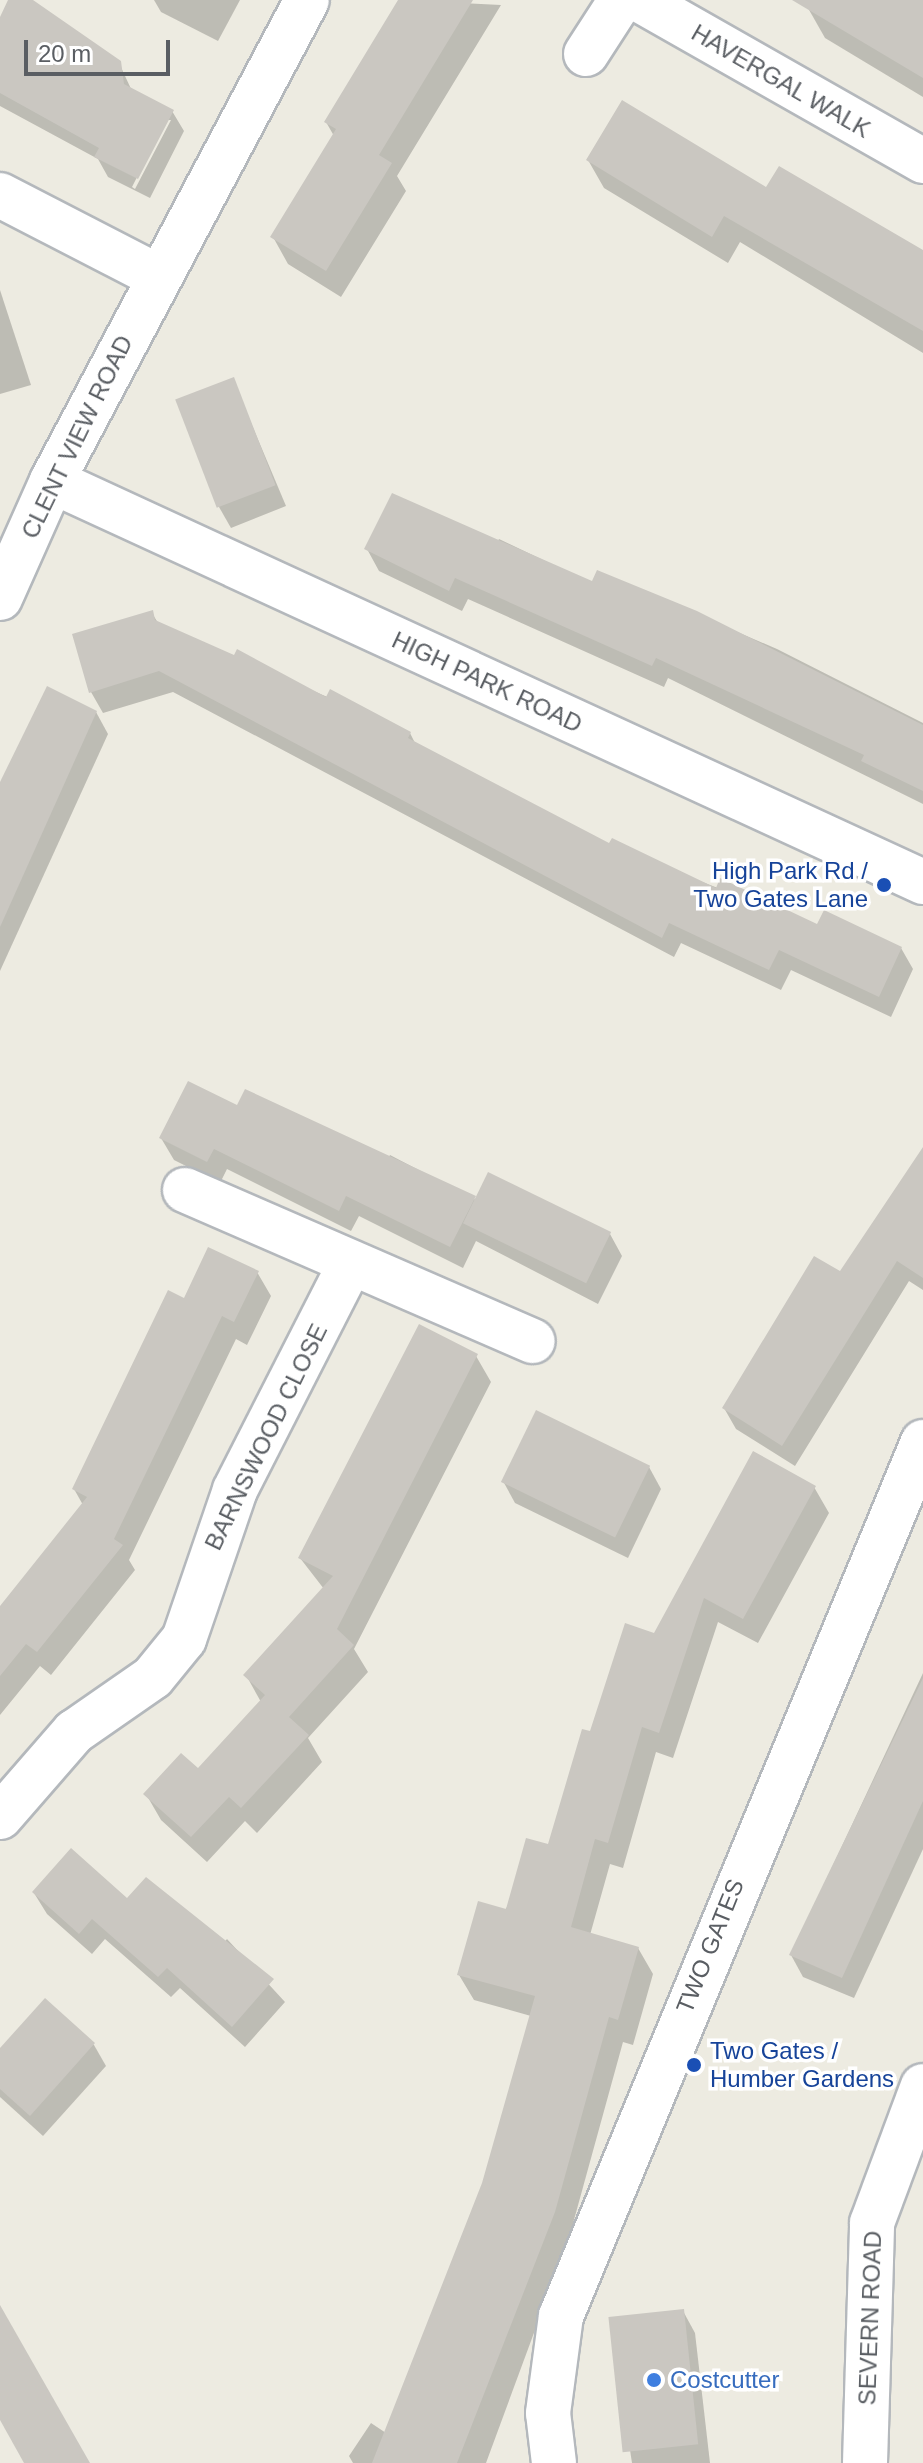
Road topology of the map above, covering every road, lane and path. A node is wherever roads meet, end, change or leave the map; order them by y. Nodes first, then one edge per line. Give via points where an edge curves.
1 (307, 0) edge
2 (621, 0) edge
3 (640, 0) edge
4 (586, 54) dead end
5 (923, 161) edge
6 (0, 195) edge
7 (157, 276) junction
8 (52, 481) junction
9 (0, 598) edge
10 (923, 882) edge
11 (185, 1190) dead end
12 (349, 1266) junction
13 (533, 1341) dead end
14 (922, 1446) edge
15 (0, 1817) edge
16 (923, 2086) edge
17 (554, 2463) edge
18 (865, 2463) edge

1 - 7 street, CLENT VIEW ROAD
2 - 4 street
3 - 5 street, HAVERGAL WALK
6 - 7 street
7 - 8 street, CLENT VIEW ROAD
8 - 9 street, CLENT VIEW ROAD
8 - 10 street, HIGH PARK ROAD
11 - 12 street
12 - 13 street
12 - 15 street, BARNSWOOD CLOSE via 235,1490 184,1639 153,1677 74,1732
14 - 17 street, TWO GATES via 561,2316 548,2413
16 - 18 street, SEVERN ROAD via 872,2223

